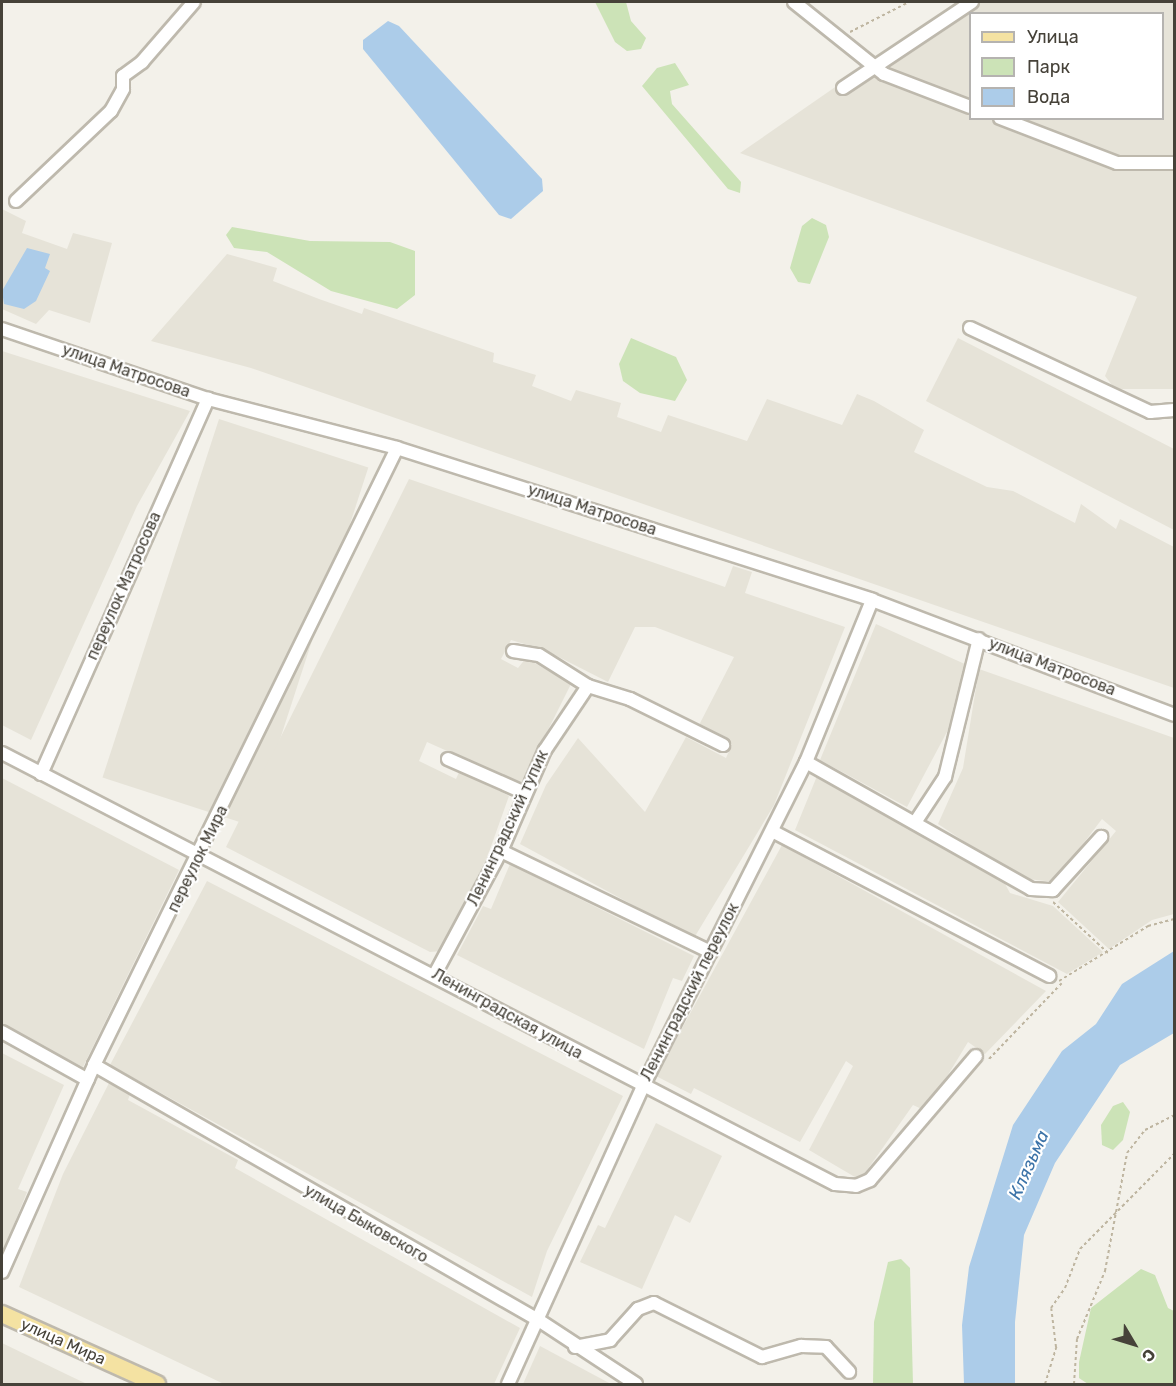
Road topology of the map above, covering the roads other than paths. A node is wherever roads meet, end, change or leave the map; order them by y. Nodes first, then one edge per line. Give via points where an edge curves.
1 (194, 2) edge
2 (972, 2) edge
3 (800, 3) edge
4 (879, 67) junction
5 (843, 88) dead end
6 (969, 107) edge
7 (1005, 120) edge
8 (1174, 163) edge
9 (16, 201) dead end
10 (970, 328) dead end
11 (2, 329) edge
12 (208, 399) junction
13 (1174, 410) edge
14 (398, 448) junction
15 (872, 600) junction
16 (979, 639) junction
17 (513, 651) dead end
18 (588, 686) junction
19 (1174, 715) edge
20 (723, 745) dead end
21 (2, 753) edge
22 (448, 759) dead end
23 (806, 762) junction
24 (41, 774) junction
25 (525, 793) junction
26 (916, 821) junction
27 (772, 831) junction
28 (1101, 837) dead end
29 (501, 851) junction
30 (200, 857) junction
31 (711, 952) junction
32 (435, 974) junction
33 (1049, 976) road end
34 (2, 1032) edge
35 (976, 1056) road end
36 (94, 1065) junction
37 (88, 1080) junction
38 (642, 1088) junction
39 (2, 1272) edge
40 (2, 1314) edge
41 (540, 1321) junction
42 (575, 1347) junction
43 (849, 1372) dead end
44 (157, 1384) edge
45 (508, 1384) edge
46 (636, 1384) edge

1 - 9 street via 142,62 123,76 123,89 111,111
2 - 4 street
3 - 4 street
4 - 5 street
4 - 6 street via 885,74
7 - 8 street via 1117,163
10 - 13 street via 1150,412
11 - 12 street, улица Матросова
12 - 14 street, улица Матросова
12 - 24 street, переулок Матросова
14 - 15 street, улица Матросова
14 - 30 street, переулок Мира
15 - 16 street, улица Матросова
15 - 23 street, Ленинградский переулок
16 - 19 street, улица Матросова
16 - 26 street via 945,777
17 - 18 street via 539,655
18 - 20 street via 630,699
18 - 25 street, Ленинградский тупик via 571,706
21 - 24 street, Ленинградская улица
22 - 25 street
23 - 26 street
23 - 27 street, Ленинградский переулок
24 - 30 street, Ленинградская улица
25 - 29 street, Ленинградский тупик
26 - 28 street via 1014,880 1039,889 1053,890
27 - 31 street, Ленинградский переулок
27 - 33 street
29 - 31 street
29 - 32 street, Ленинградский тупик
30 - 32 street, Ленинградская улица
30 - 36 street, переулок Мира
31 - 38 street, Ленинградский переулок
32 - 38 street, Ленинградская улица
34 - 37 street
35 - 38 street, Ленинградская улица via 870,1180 856,1186 835,1184
36 - 37 street, переулок Мира
36 - 41 street, улица Быковского
37 - 39 street, переулок Мира
38 - 41 street, Ленинградский переулок
40 - 44 main road, улица Мира
41 - 42 street, улица Быковского
41 - 45 street, Ленинградский переулок
42 - 43 street via 610,1340 638,1309 654,1303 762,1357 826,1347
42 - 46 street, улица Быковского

